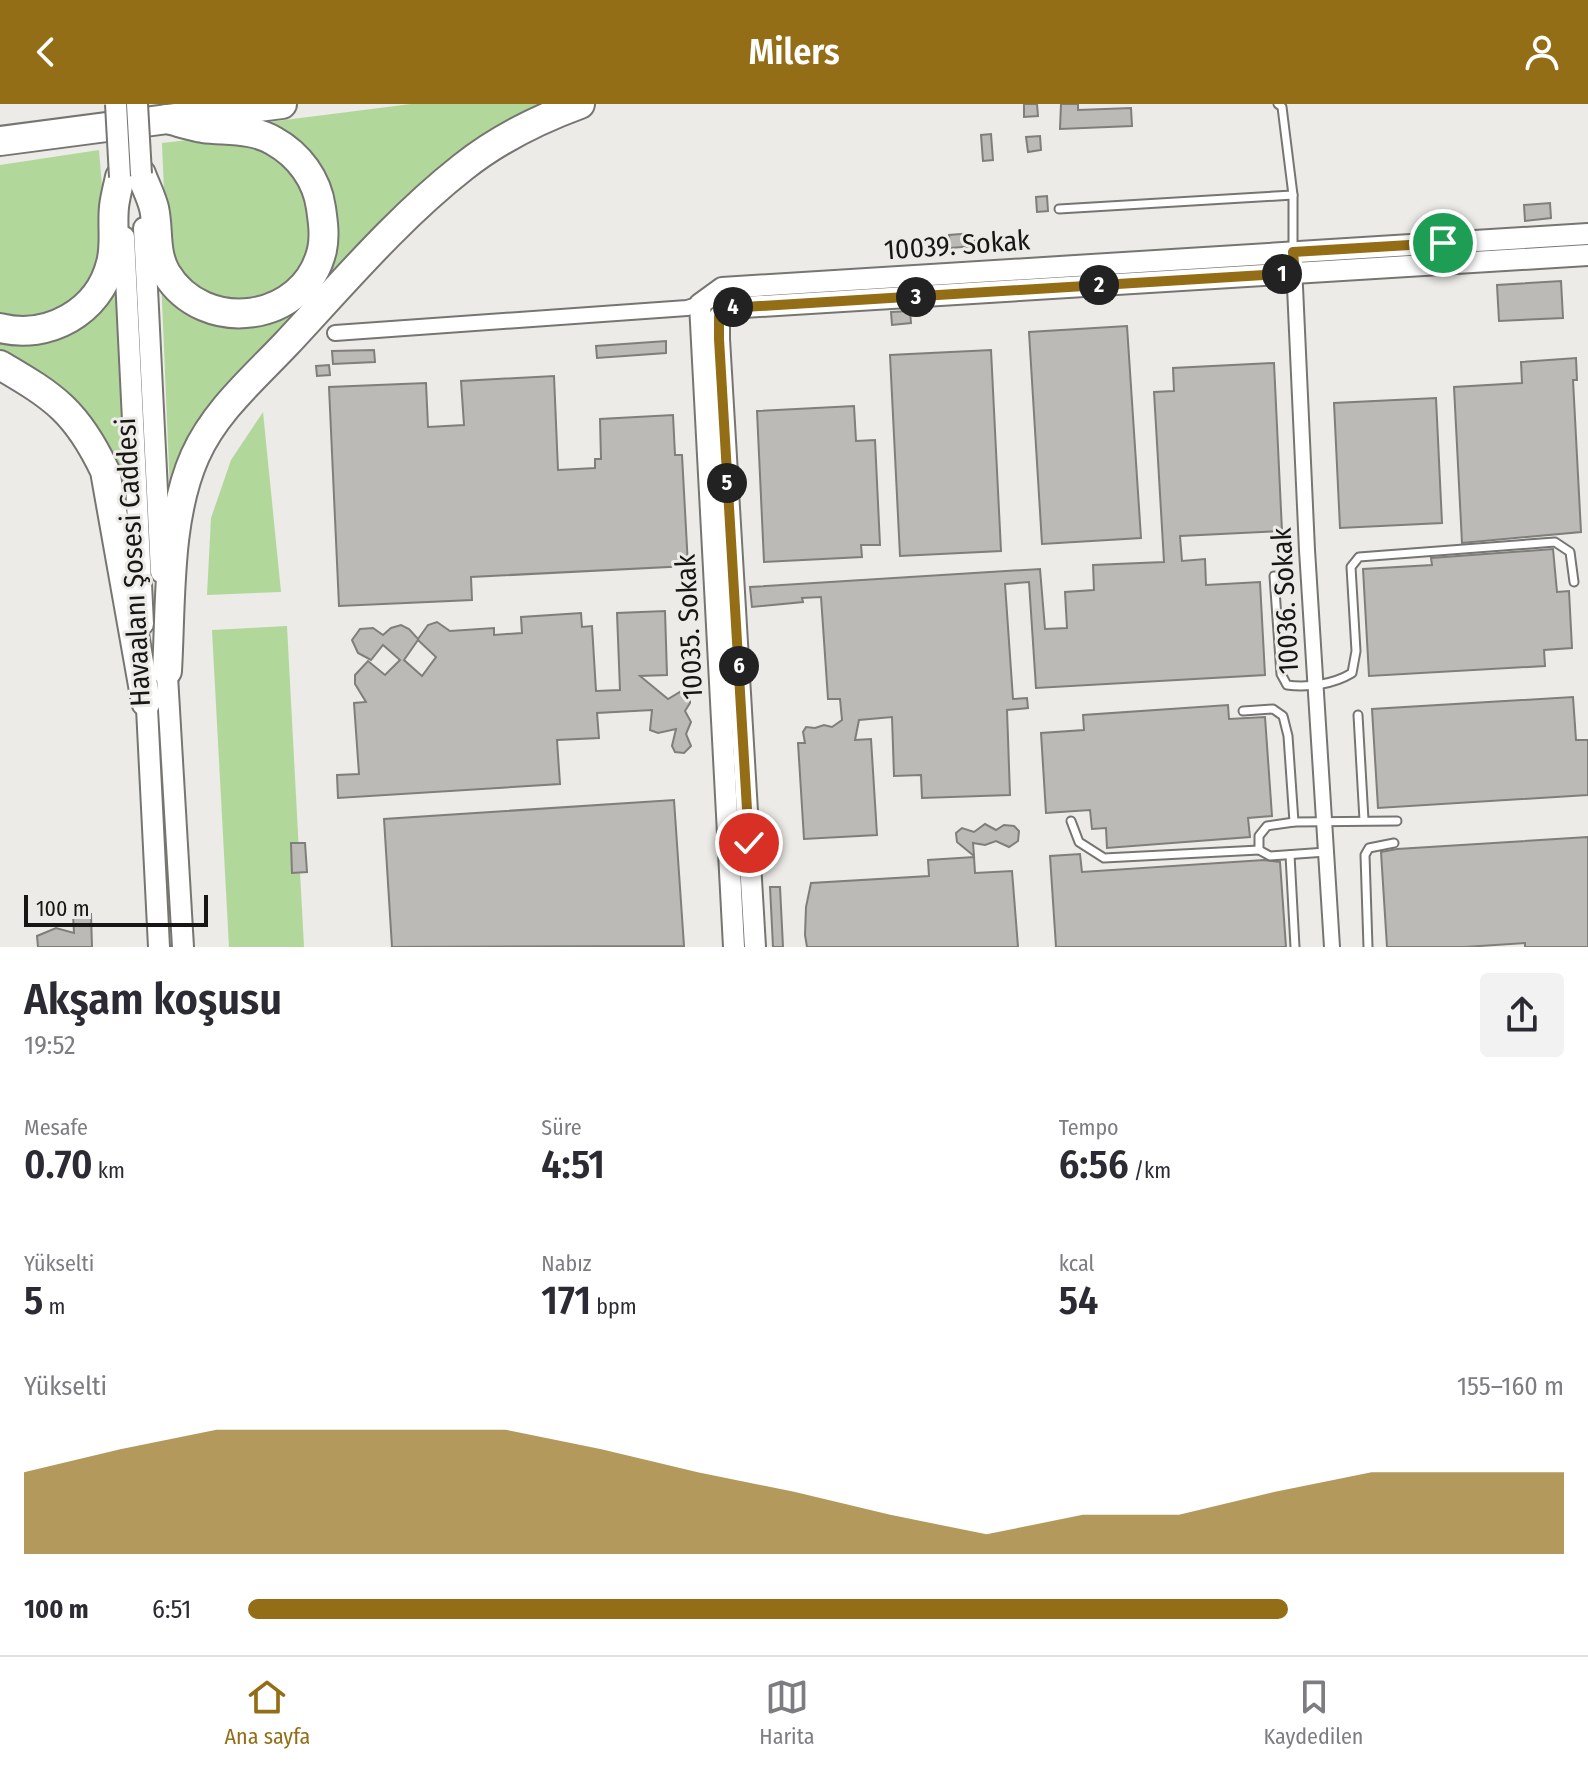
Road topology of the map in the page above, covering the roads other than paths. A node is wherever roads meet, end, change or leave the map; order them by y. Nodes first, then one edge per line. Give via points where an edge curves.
1 (116, 104) edge
2 (137, 104) edge
3 (282, 104) edge
4 (580, 104) edge
5 (1278, 104) edge
6 (167, 119) junction
7 (49, 134) junction
8 (0, 141) edge
9 (0, 153) edge
10 (131, 175) junction
11 (1293, 195) junction
12 (1059, 209) dead end
13 (1588, 234) edge
14 (1588, 255) edge
15 (1294, 263) junction
16 (700, 304) junction
17 (728, 308) joint
18 (0, 328) edge
19 (335, 333) dead end
20 (0, 365) edge
21 (1274, 576) dead end
22 (1574, 582) dead end
23 (167, 671) junction
24 (1316, 684) junction
25 (146, 702) junction
26 (1243, 711) dead end
27 (1358, 715) dead end
28 (1364, 820) junction
29 (1071, 821) dead end
30 (1397, 821) dead end
31 (1294, 822) junction
32 (1324, 823) junction
33 (1394, 843) dead end
34 (1259, 850) junction
35 (1326, 852) junction
36 (1290, 855) junction
37 (159, 947) edge
38 (183, 947) edge
39 (734, 947) edge
40 (755, 947) edge
41 (1295, 947) edge
42 (1332, 947) edge
43 (1368, 947) edge

1 - 10 street, bridge
2 - 10 street, bridge
3 - 6 highway
4 - 23 highway via 531,125 464,166 372,253 222,412 185,480
5 - 11 lane
6 - 7 highway
6 - 10 highway via 248,131 272,140 303,164 320,200 323,224 314,270 289,300 266,311 228,314 193,302 166,273 154,209
7 - 8 highway
7 - 9 highway
10 - 18 highway via 114,207 112,263 94,299 49,328
10 - 23 street, Havaalanı Şosesi Caddesi
10 - 25 street, Havaalanı Şosesi Caddesi
11 - 12 lane
11 - 15 lane
13 - 15 street, 10039. Sokak
14 - 15 street, 10039. Sokak
15 - 16 street, 10039. Sokak via 722,288
15 - 17 street, 10039. Sokak
15 - 24 street, 10036. Sokak
16 - 19 street, 10039. Sokak
16 - 39 street, 10035. Sokak
17 - 40 street, 10035. Sokak via 719,317 719,339
20 - 25 highway via 73,416 105,471
21 - 24 lane via 1281,674 1287,685
22 - 24 lane via 1570,552 1555,542 1359,557 1351,567 1356,651 1352,673 1340,681
23 - 38 street, Havaalanı Şosesi Caddesi
24 - 32 street, 10036. Sokak
25 - 37 street, Havaalanı Şosesi Caddesi
26 - 31 lane via 1273,709 1283,716
27 - 28 lane
28 - 30 lane
28 - 32 lane
29 - 34 lane via 1079,842 1104,858
31 - 32 lane
31 - 34 lane via 1267,826 1259,836
32 - 35 street, 10036. Sokak
33 - 43 lane via 1369,848 1365,855
34 - 36 lane via 1270,856
35 - 36 lane
35 - 42 street, 10036. Sokak
36 - 41 lane

